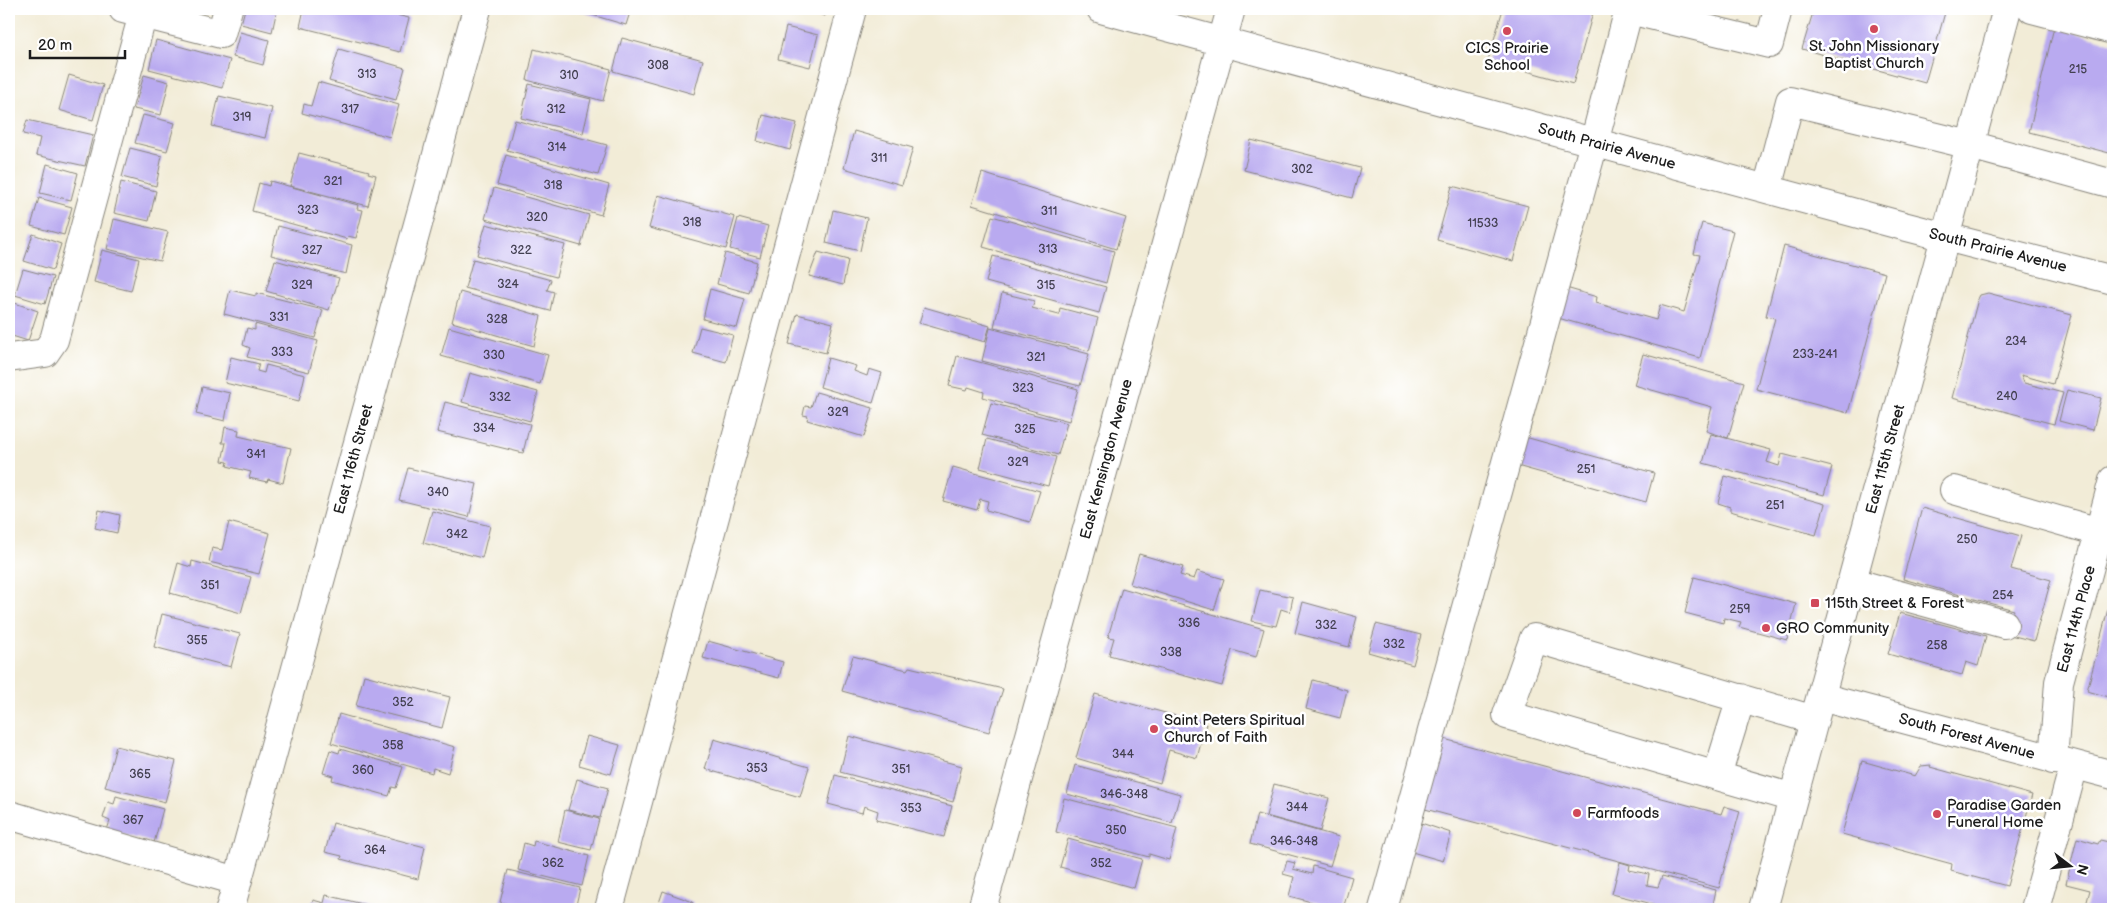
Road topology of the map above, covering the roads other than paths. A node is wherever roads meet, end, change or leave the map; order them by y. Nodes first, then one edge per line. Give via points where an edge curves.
1 (228, 9) edge
2 (476, 9) edge
3 (852, 9) edge
4 (1101, 9) edge
5 (1231, 9) edge
6 (1778, 9) edge
7 (2007, 9) edge
8 (2032, 9) edge
9 (1629, 10) edge
10 (133, 11) edge
11 (2113, 30) edge
12 (1222, 43) junction
13 (1594, 143) junction
14 (1970, 145) junction
15 (2113, 184) edge
16 (1767, 189) junction
17 (1946, 237) junction
18 (2113, 280) edge
19 (9, 358) edge
20 (2113, 480) edge
21 (1954, 490) dead end
22 (2105, 522) edge
23 (1852, 582) junction
24 (2004, 624) dead end
25 (1741, 698) junction
26 (1818, 708) junction
27 (2064, 762) junction
28 (2113, 775) edge
29 (1717, 776) junction
30 (1793, 798) junction
31 (9, 815) edge
32 (238, 881) junction
33 (230, 909) edge
34 (609, 909) edge
35 (982, 909) edge
36 (1383, 909) edge
37 (1763, 909) edge
38 (2035, 909) edge

1 - 10 street via 221,34
2 - 32 street, East 116th Street
3 - 34 street
4 - 12 street, South Prairie Avenue
5 - 12 street, East Kensington Avenue
6 - 9 street via 1769,44
7 - 14 street, East 115th Street
8 - 11 street
9 - 13 street
10 - 19 street via 54,340 45,353
12 - 13 street, South Prairie Avenue
12 - 35 street, East Kensington Avenue
13 - 16 street, South Prairie Avenue
13 - 36 street
14 - 15 street
14 - 16 street via 1790,101
14 - 17 street, East 115th Street
16 - 17 street, South Prairie Avenue
17 - 18 street, South Prairie Avenue
17 - 23 street, East 115th Street
20 - 22 street, East 114th Place
21 - 22 street
22 - 27 street, East 114th Place via 2059,682
23 - 24 street
23 - 26 street, East 115th Street
25 - 26 street, South Forest Avenue
25 - 29 street
25 - 29 street, South Forest Avenue via 1534,638 1507,715
26 - 27 street, South Forest Avenue
26 - 30 street, East 115th Street
27 - 28 street, South Forest Avenue
27 - 38 street, East 114th Place
29 - 30 street
30 - 37 street, East 115th Street
31 - 32 street
32 - 33 street, East 116th Street

